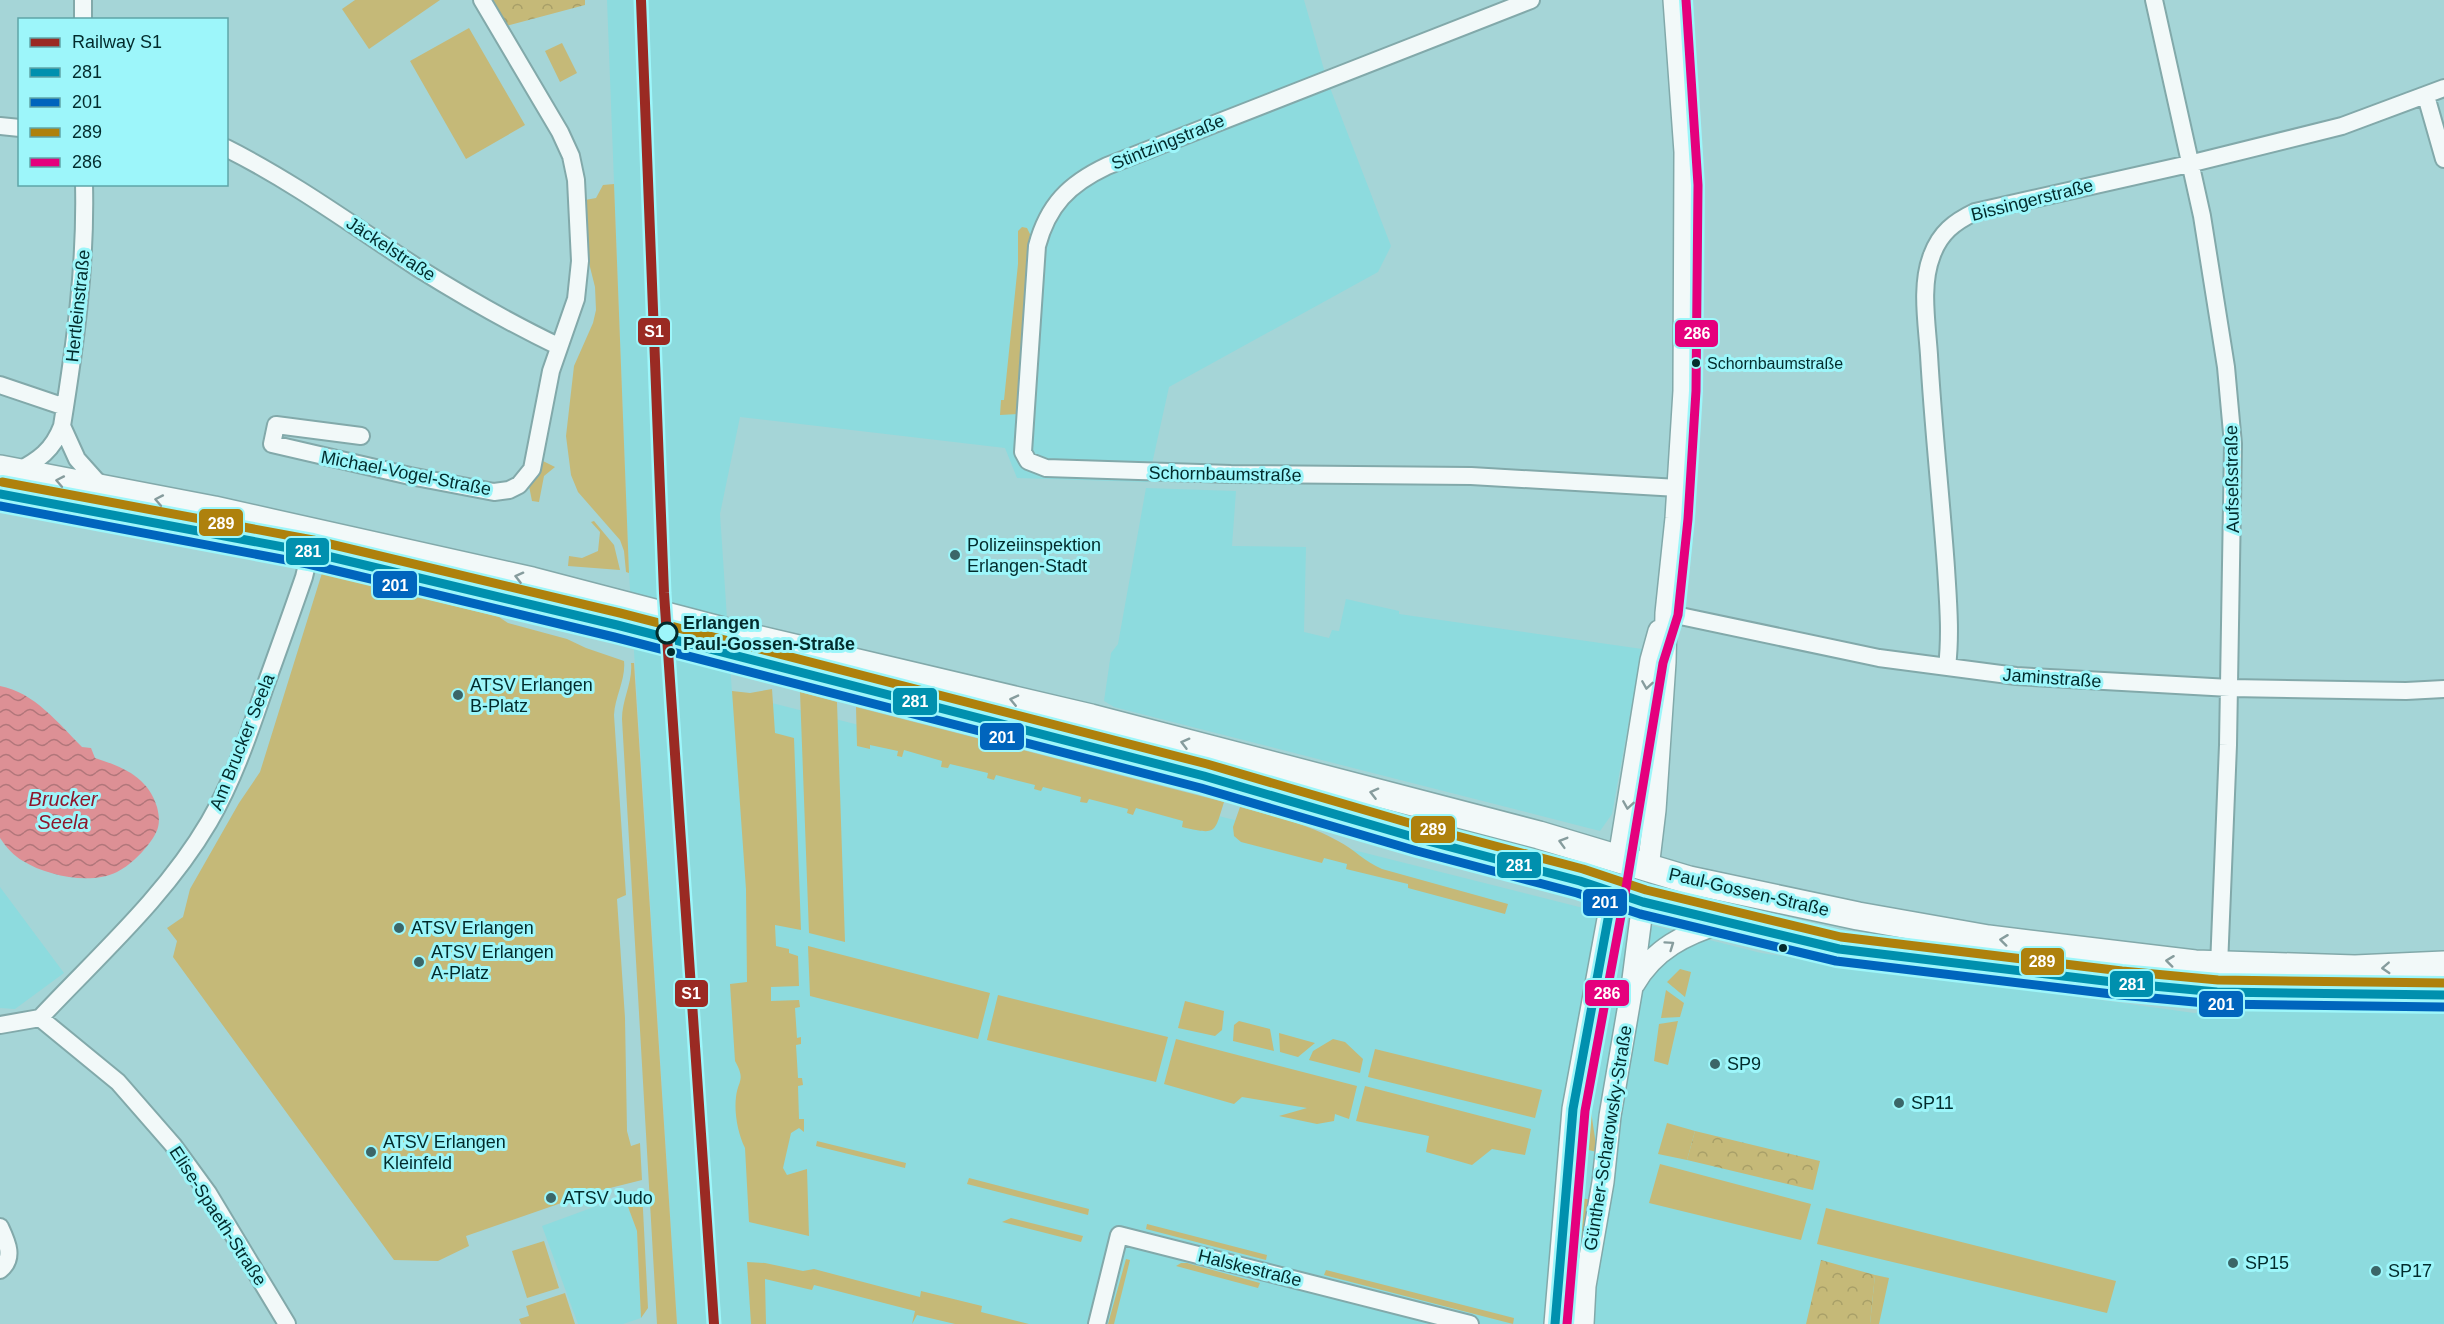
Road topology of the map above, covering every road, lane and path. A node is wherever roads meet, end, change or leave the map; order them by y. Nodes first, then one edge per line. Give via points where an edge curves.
1 (83, 0) edge
2 (482, 0) edge
3 (1531, 0) edge
4 (1674, 0) edge
5 (2154, 0) edge
6 (83, 18) edge
7 (2444, 88) edge
8 (2426, 96) junction
9 (0, 126) edge
10 (18, 129) edge
11 (228, 149) edge
12 (2444, 159) edge
13 (2189, 164) junction
14 (84, 186) edge
15 (558, 346) junction
16 (0, 385) edge
17 (65, 407) junction
18 (62, 426) junction
19 (361, 436) dead end
20 (1026, 458) joint
21 (5, 478) edge
22 (1678, 488) junction
23 (104, 489) junction
24 (310, 552) junction
25 (1666, 613) junction
26 (616, 614) junction
27 (732, 643) junction
28 (1947, 667) junction
29 (2230, 688) junction
30 (2444, 689) edge
31 (1071, 714) junction
32 (1065, 740) junction
33 (1619, 858) junction
34 (1648, 868) junction
35 (1613, 892) junction
36 (1643, 902) junction
37 (1723, 922) junction
38 (1903, 925) junction
39 (1904, 957) junction
40 (2444, 965) edge
41 (2219, 966) junction
42 (1632, 987) junction
43 (2444, 995) edge
44 (40, 1018) junction
45 (0, 1025) edge
46 (0, 1227) edge
47 (1559, 1258) junction
48 (0, 1270) edge
49 (1585, 1286) junction
50 (287, 1324) edge
51 (1097, 1324) edge
52 (1470, 1324) edge
53 (1555, 1324) edge
54 (1583, 1324) edge

1 - 6 street
2 - 15 street, Michael-Vogel-Straße via 560,132 574,165 580,261 576,299
3 - 20 street, Stintzingstraße via 1107,166 1071,188 1051,210 1038,246 1023,452
4 - 22 street via 1686,185 1684,391
5 - 13 street, Aufseßstraße
7 - 8 street, Bissingerstraße
8 - 12 street
8 - 13 street, Bissingerstraße via 2342,126
9 - 10 street
11 - 15 street, Jäckelstraße via 509,322
13 - 28 street, Bissingerstraße via 1975,212 1956,220 1940,237 1926,281 1947,596
13 - 29 street, Aufseßstraße via 2219,320 2233,444
14 - 17 street, Hertleinstraße via 82,279
15 - 19 street, Michael-Vogel-Straße via 532,469 514,488 499,492 473,488 272,444 276,425
16 - 17 street
17 - 18 street, Hertleinstraße
18 - 21 street, Hertleinstraße via 46,453
18 - 23 street via 77,459
20 - 22 street, Schornbaumstraße via 1034,465 1058,469 1471,476
23 -> 21 main road, Paul-Gossen-Straße
21 - 24 main road, Paul-Gossen-Straße
22 - 25 street
26 -> 23 main road, Paul-Gossen-Straße via 532,580
24 - 26 main road, Paul-Gossen-Straße
24 - 44 street, Am Brucker Seela via 254,722 210,821 152,900
25 - 28 street, Jaminstraße via 1906,663
25 -> 33 street via 1652,650
25 - 34 street
26 - 27 main road, Paul-Gossen-Straße
31 -> 27 main road, Paul-Gossen-Straße
27 - 32 main road, Paul-Gossen-Straße
28 - 29 street, Jaminstraße via 2033,678
29 - 30 street, Jaminstraße
29 - 41 street, Aufseßstraße
31 - 32 main road
33 -> 31 main road, Paul-Gossen-Straße
32 - 35 main road, Paul-Gossen-Straße
33 - 34 main road, Paul-Gossen-Straße
33 - 35 main road, Günther-Scharowsky-Straße
34 - 36 main road
34 - 38 main road, Paul-Gossen-Straße
35 - 36 main road, Paul-Gossen-Straße
35 - 47 street, Günther-Scharowsky-Straße via 1573,1109
36 - 37 main road, Paul-Gossen-Straße
36 - 42 street, Günther-Scharowsky-Straße
37 - 39 main road, Paul-Gossen-Straße via 1839,949
42 -> 37 street, Günther-Scharowsky-Straße via 1664,949 1691,933
38 - 39 main road via 1890,936 1892,946
41 -> 38 main road, Paul-Gossen-Straße
39 - 43 main road, Paul-Gossen-Straße via 2217,992
40 -> 41 main road, Paul-Gossen-Straße via 2355,969
42 - 49 street, Günther-Scharowsky-Straße
44 - 45 street
44 - 50 street, Elise-Spaeth-Straße via 118,1082 173,1145 208,1193
46 - 48 street via 9,1253 7,1264
47 - 49 street via 1566,1280
47 - 53 street, Günther-Scharowsky-Straße
49 - 54 street, Günther-Scharowsky-Straße
51 - 52 street, Halskestraße via 1119,1235

